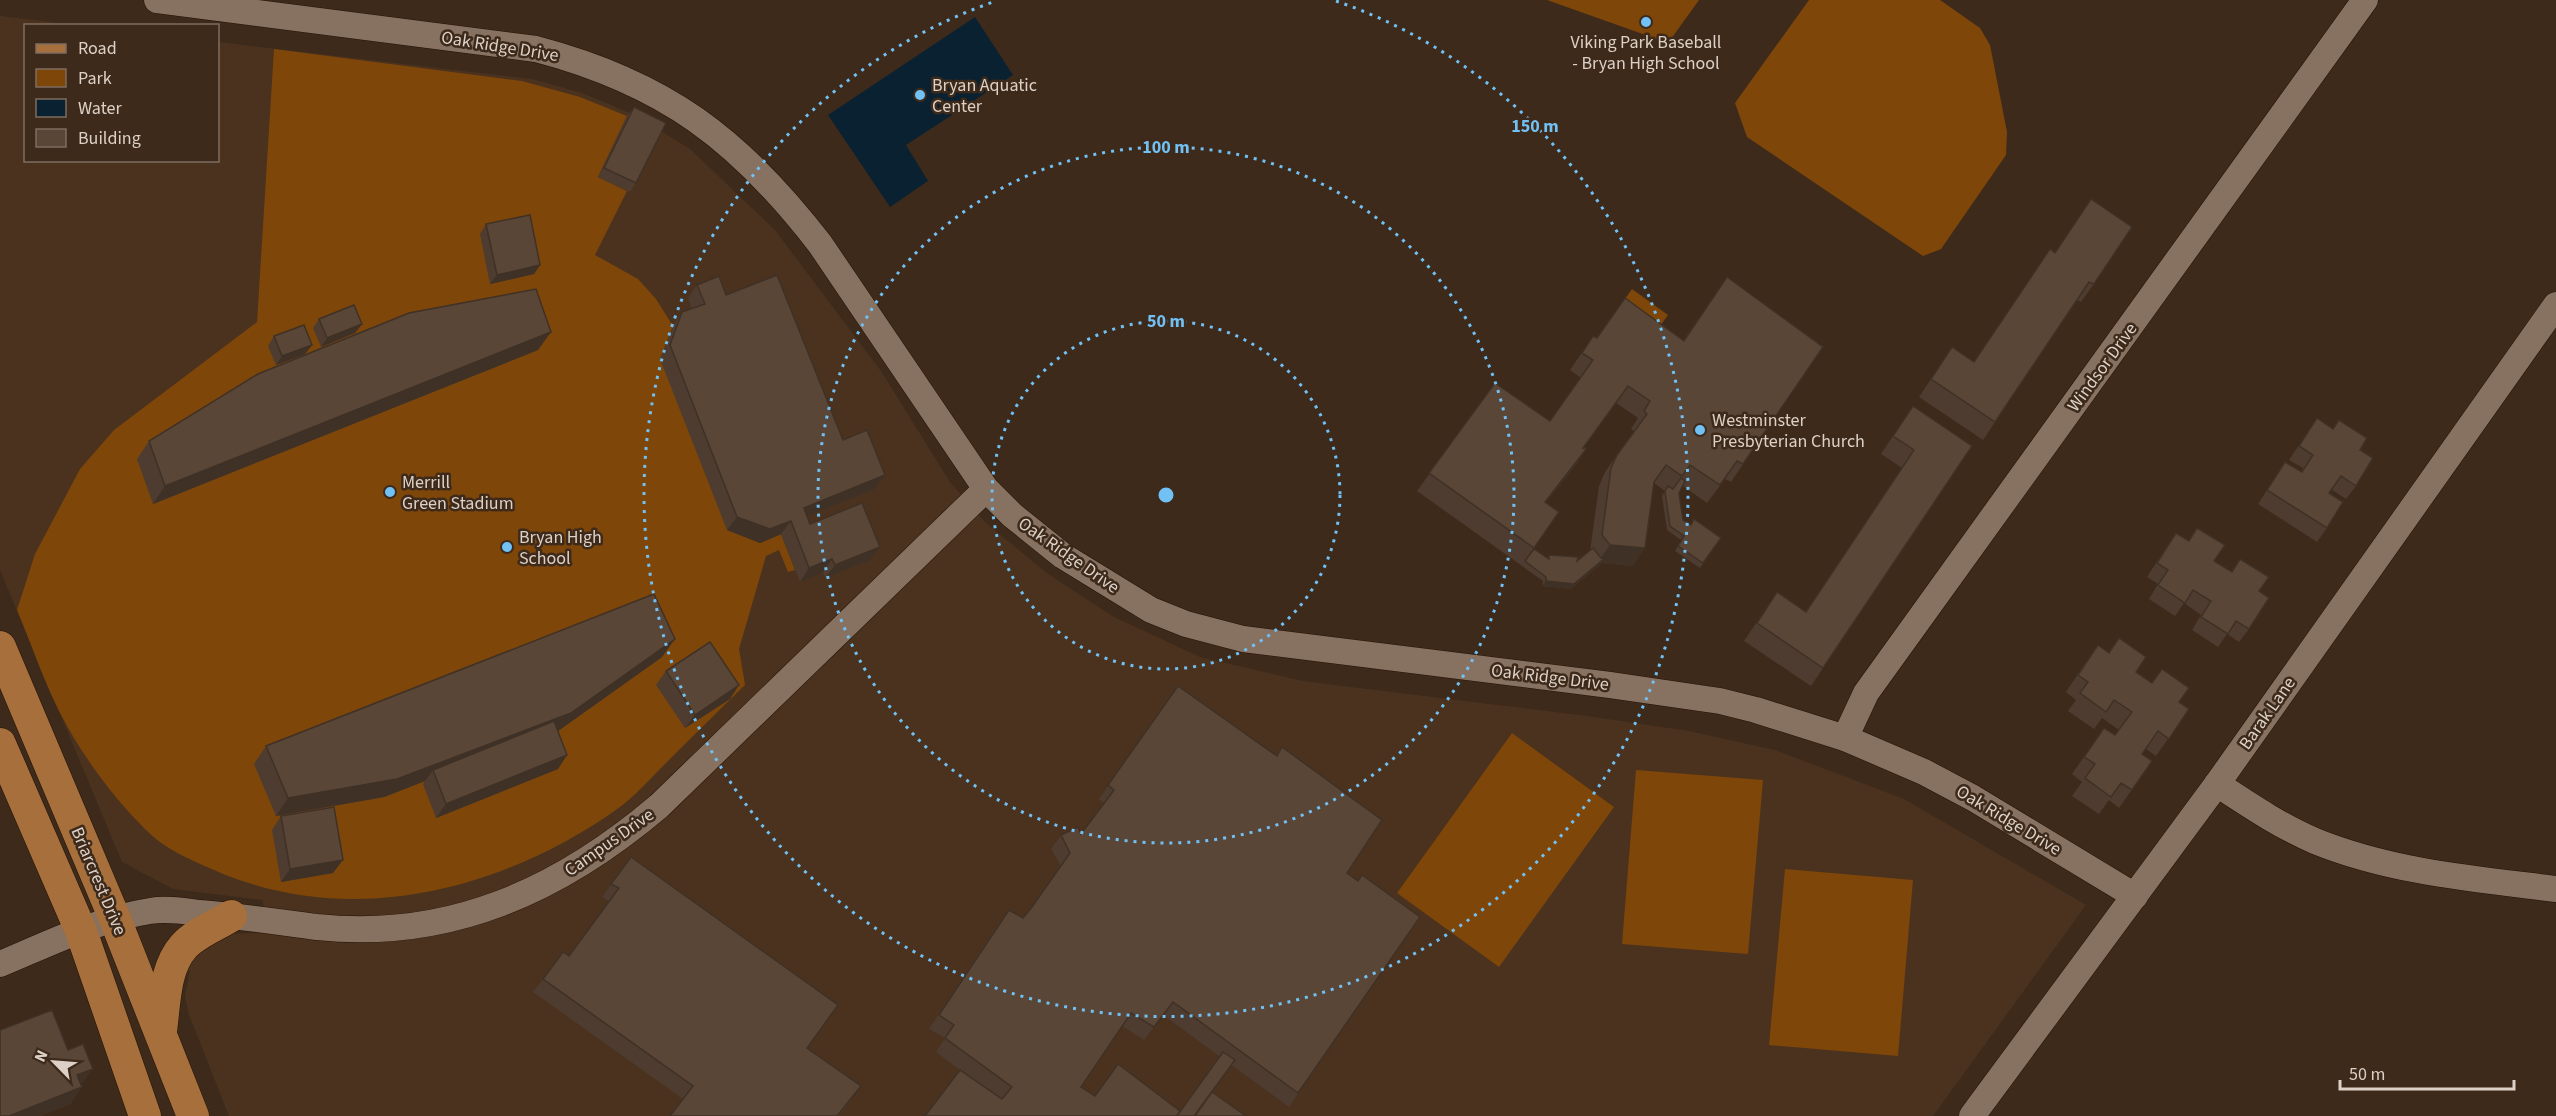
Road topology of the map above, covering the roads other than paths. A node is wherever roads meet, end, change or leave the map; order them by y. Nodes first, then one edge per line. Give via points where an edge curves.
1 (158, 0) edge
2 (2365, 0) edge
3 (2556, 305) edge
4 (986, 489) junction
5 (0, 647) edge
6 (1845, 738) junction
7 (0, 744) edge
8 (2217, 784) junction
9 (2556, 889) edge
10 (2135, 896) junction
11 (231, 916) junction
12 (115, 919) junction
13 (81, 931) junction
14 (0, 964) edge
15 (161, 1035) junction
16 (145, 1116) edge
17 (193, 1116) edge
18 (1972, 1116) edge

1 - 4 street, Oak Ridge Drive via 536,49 595,66 687,112 742,155 791,207
2 - 6 street, Windsor Drive via 1866,693
3 - 8 street, Barak Lane
4 - 6 street, Oak Ridge Drive via 1020,522 1072,562 1151,610 1186,624 1243,639 1720,701
4 - 11 street, Campus Drive via 667,799 603,851 567,873 501,904 425,924 358,929
5 - 12 main road, Briarcrest Drive
6 - 10 street, Oak Ridge Drive via 1973,798
7 - 13 main road, Briarcrest Drive
8 - 9 street via 2273,820 2360,856 2433,873
8 - 10 street, Barak Lane
10 - 18 street, Barak Lane
11 - 12 street, Campus Drive via 163,910
11 - 15 main road via 192,939 172,964
12 - 13 street, Campus Drive
12 - 15 main road, Briarcrest Drive
13 - 14 street, Campus Drive
13 - 16 main road, Briarcrest Drive
15 - 17 main road, Briarcrest Drive

